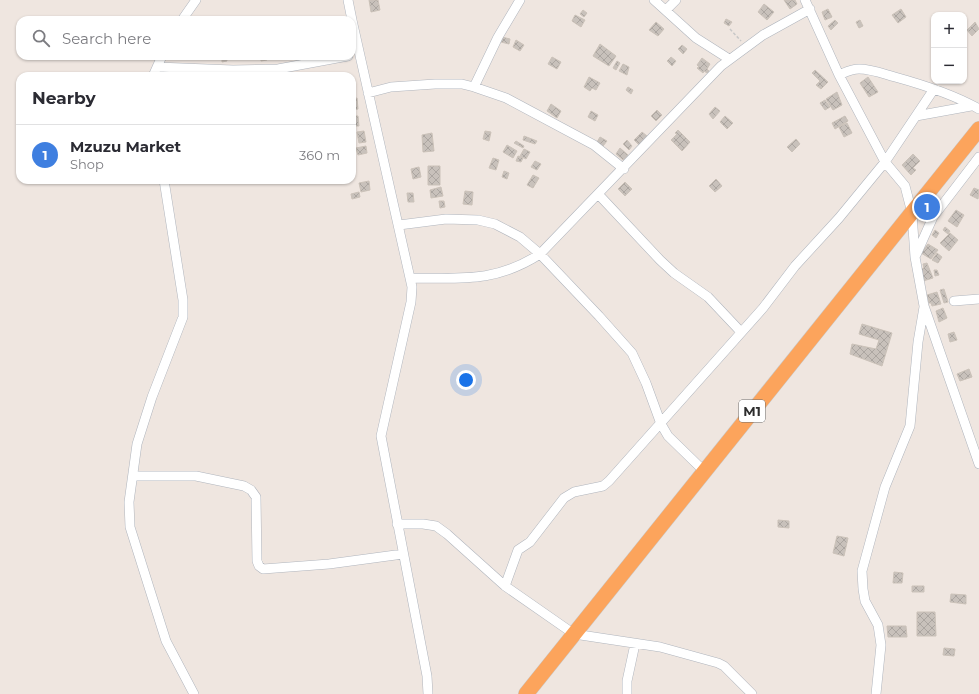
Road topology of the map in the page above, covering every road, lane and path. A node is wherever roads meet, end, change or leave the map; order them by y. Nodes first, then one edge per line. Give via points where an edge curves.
1 (196, 0) edge
2 (348, 0) edge
3 (520, 0) edge
4 (654, 0) edge
5 (676, 0) edge
6 (805, 0) edge
7 (810, 9) junction
8 (666, 10) junction
9 (185, 16) edge
10 (351, 16) edge
11 (730, 29) dead end
12 (747, 47) junction
13 (356, 55) edge
14 (730, 59) junction
15 (160, 60) edge
16 (326, 60) edge
17 (157, 67) junction
18 (155, 72) edge
19 (839, 75) junction
20 (474, 87) junction
21 (934, 89) junction
22 (368, 93) junction
23 (975, 107) edge
24 (916, 116) junction
25 (979, 129) edge
26 (979, 157) edge
27 (885, 162) junction
28 (624, 169) junction
29 (165, 184) edge
30 (599, 195) junction
31 (912, 213) junction
32 (398, 225) junction
33 (540, 254) junction
34 (915, 257) junction
35 (411, 278) junction
36 (979, 299) edge
37 (954, 301) dead end
38 (924, 306) junction
39 (741, 332) junction
40 (661, 424) junction
41 (979, 464) edge
42 (705, 472) junction
43 (133, 476) junction
44 (397, 524) junction
45 (403, 554) junction
46 (505, 586) junction
47 (574, 634) junction
48 (635, 644) junction
49 (194, 694) edge
50 (428, 694) edge
51 (526, 694) edge
52 (627, 694) edge
53 (752, 694) edge
54 (876, 694) edge

1 - 9 street
2 - 10 street
3 - 20 street via 498,37
4 - 8 street
5 - 8 street
6 - 7 street
7 - 12 street via 763,35
7 - 19 street
8 - 14 street via 696,38
11 - 12 path
12 - 14 street
13 - 22 street
14 - 28 street
15 - 17 street
16 - 17 street via 278,69
17 - 18 street
19 - 21 street via 851,69 860,69
19 - 27 street
20 - 22 street via 462,84 435,84 391,87
20 - 28 street via 506,98 594,145
21 - 23 street
21 - 24 street
22 - 32 street
23 - 24 street
24 - 27 street
25 - 31 highway, M1
26 - 34 street via 933,217
27 - 31 street via 905,186
27 - 39 street
28 - 30 street
29 - 43 street via 183,300 183,317 139,438
30 - 33 street
30 - 39 street via 674,274 708,297
31 - 34 street
31 - 42 highway, M1
32 - 33 street via 446,219 478,220 495,224 520,237
32 - 35 street
33 - 35 street via 512,270 489,276
33 - 40 street via 632,353
34 - 38 street
35 - 44 street via 411,302 381,436
36 - 37 street
38 - 41 street
38 - 54 street via 910,426 885,487 862,571 865,601 878,625 881,645
39 - 40 street
40 - 42 street via 668,436
40 - 46 street via 603,486 574,492 564,498 530,542 518,550
42 - 47 highway, M1
43 - 45 street via 196,476 244,486 251,490 256,497 257,561 263,569 329,564
43 - 49 street via 130,527 170,650
44 - 45 street
44 - 46 street via 436,526
45 - 50 street via 427,676
46 - 47 street
47 - 48 street
47 - 51 highway, M1
48 - 52 street via 627,681
48 - 53 street via 660,647 718,663

